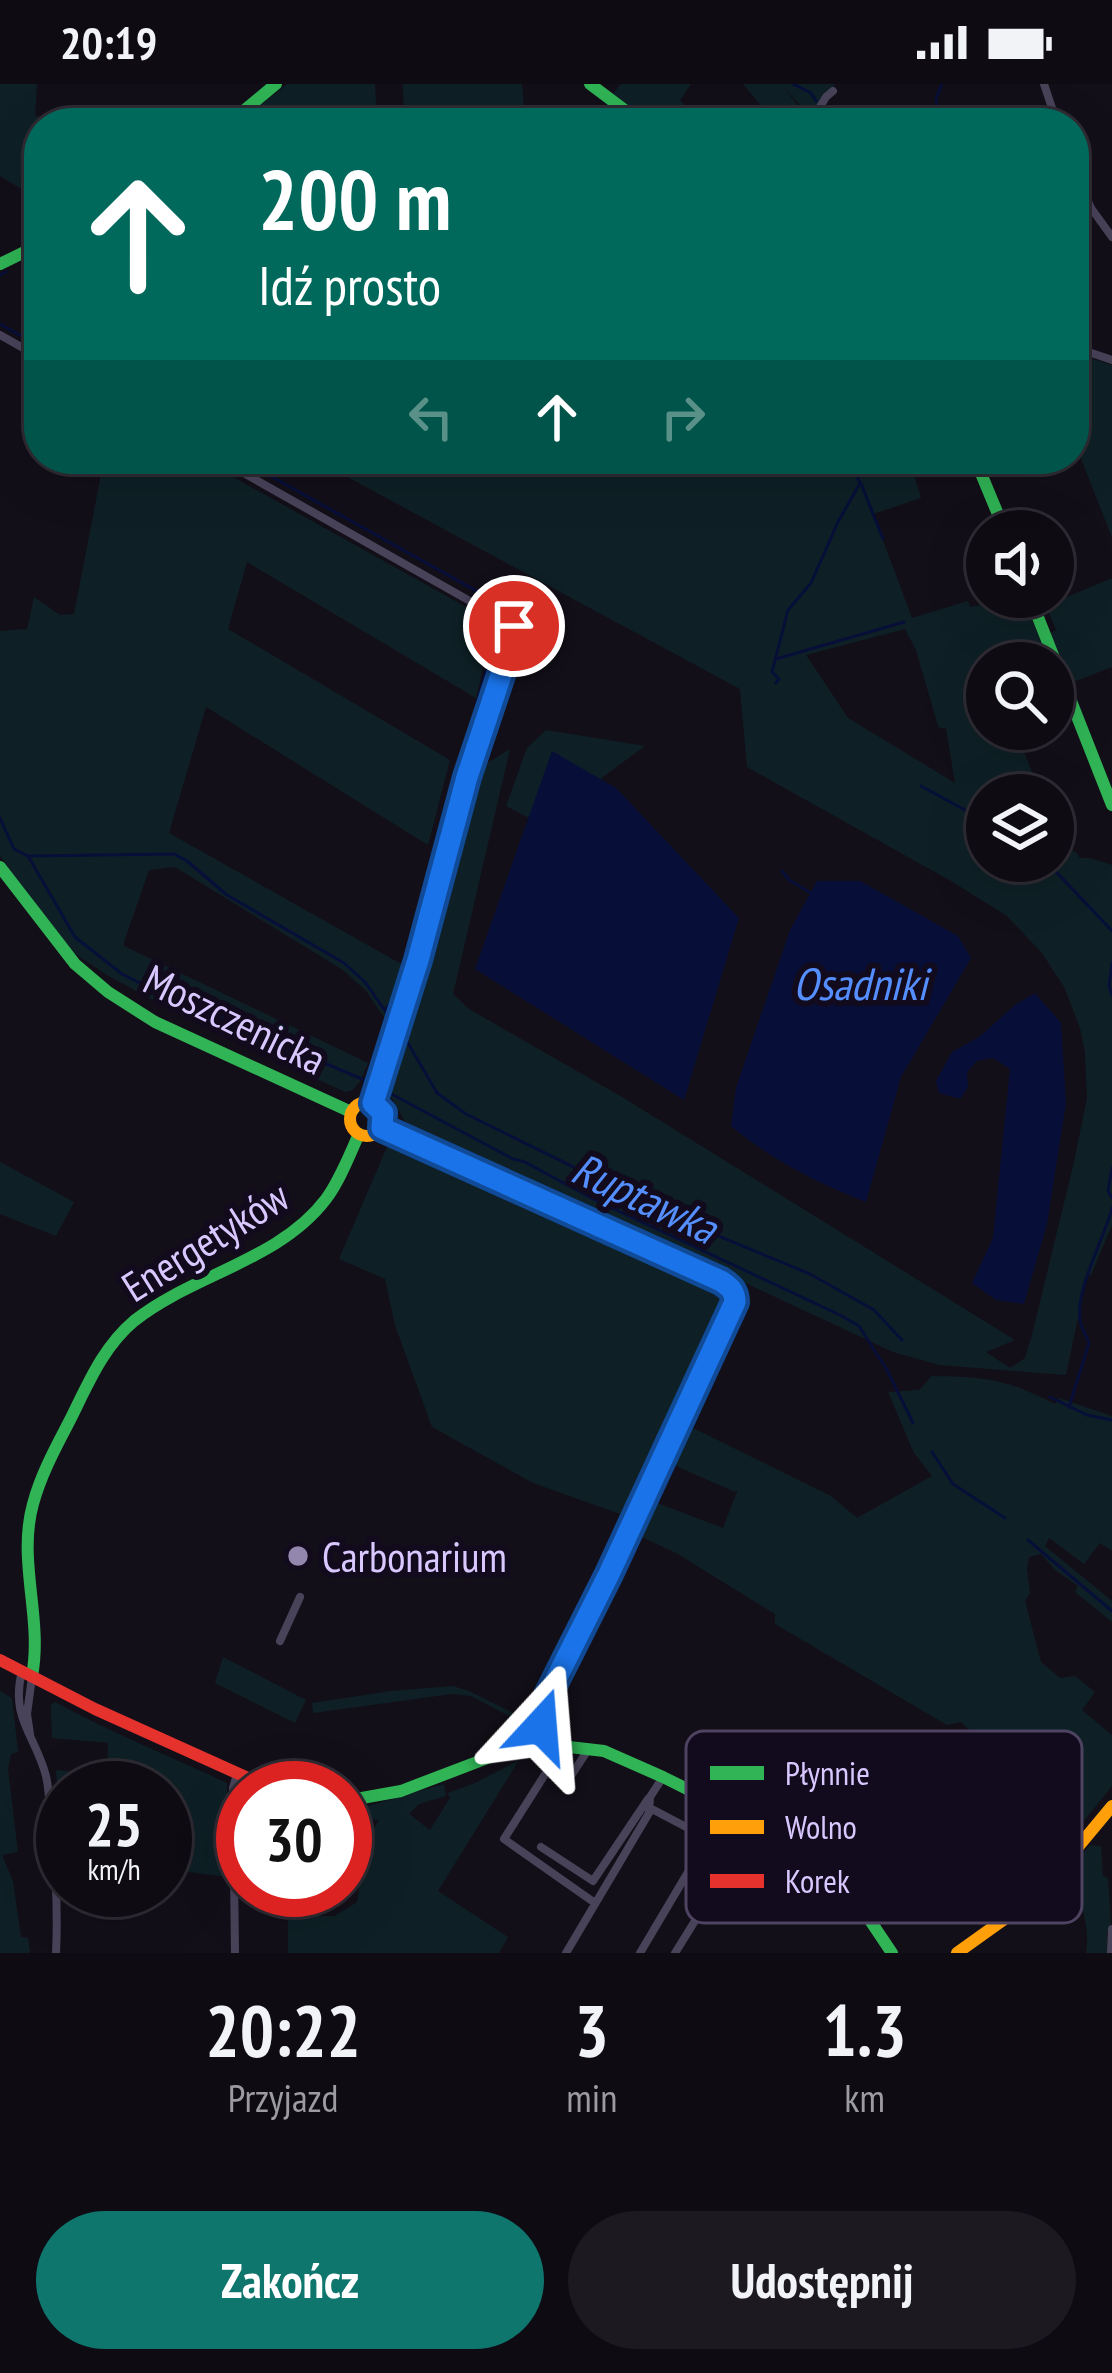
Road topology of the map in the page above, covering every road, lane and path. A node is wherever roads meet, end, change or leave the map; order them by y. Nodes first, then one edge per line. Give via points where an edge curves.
1 (276, 84) edge
2 (590, 84) edge
3 (833, 91) dead end
4 (247, 108) edge
5 (622, 108) edge
6 (820, 108) edge
7 (1089, 204) edge
8 (1112, 237) edge
9 (245, 474) edge
10 (981, 474) edge
11 (996, 510) edge
12 (1038, 618) edge
13 (1112, 805) edge
14 (0, 867) edge
15 (374, 1098) junction
16 (353, 1110) junction
17 (382, 1128) junction
18 (359, 1134) junction
19 (300, 1597) dead end
20 (280, 1641) dead end
21 (0, 1660) edge
22 (27, 1673) junction
23 (57, 1688) junction
24 (30, 1698) junction
25 (31, 1737) junction
26 (543, 1744) junction
27 (590, 1748) junction
28 (216, 1764) edge
29 (663, 1777) junction
30 (686, 1788) edge
31 (372, 1799) edge
32 (650, 1803) junction
33 (1112, 1806) edge
34 (686, 1826) edge
35 (1082, 1842) edge
36 (541, 1847) dead end
37 (686, 1875) edge
38 (595, 1903) junction
39 (235, 1917) edge
40 (694, 1923) edge
41 (872, 1923) edge
42 (999, 1923) edge
43 (1112, 1929) edge
44 (56, 1953) edge
45 (235, 1953) edge
46 (566, 1953) edge
47 (640, 1953) edge
48 (675, 1953) edge
49 (892, 1953) edge
50 (957, 1953) edge
51 (1111, 1953) edge

1 - 4 street
2 - 5 street
3 - 6 street
7 - 8 street
9 - 15 street via 514,626
10 - 11 street
12 - 13 street
14 - 16 street, Moszczenicka via 75,964 108,992 155,1022
15 - 16 street
15 - 17 street
16 - 18 street
17 - 18 street
17 - 26 street via 734,1291 544,1707
18 - 22 street, Energetyków via 309,1218 148,1312 108,1348 29,1522 37,1657
19 - 20 street
21 - 22 street
22 - 23 street
22 - 24 street
22 - 25 street via 18,1689
23 - 24 street
23 - 28 street
24 - 25 street
25 - 44 street via 47,1781
26 - 27 street
26 - 31 street
27 - 29 street
27 - 38 street via 569,1779 549,1768 504,1839
29 - 30 street
29 - 32 street
32 - 34 street
32 - 36 street via 593,1880
32 - 38 street
33 - 35 street
37 - 47 street
38 - 46 street
39 - 45 street
40 - 48 street
41 - 49 street
42 - 50 street
43 - 51 street

